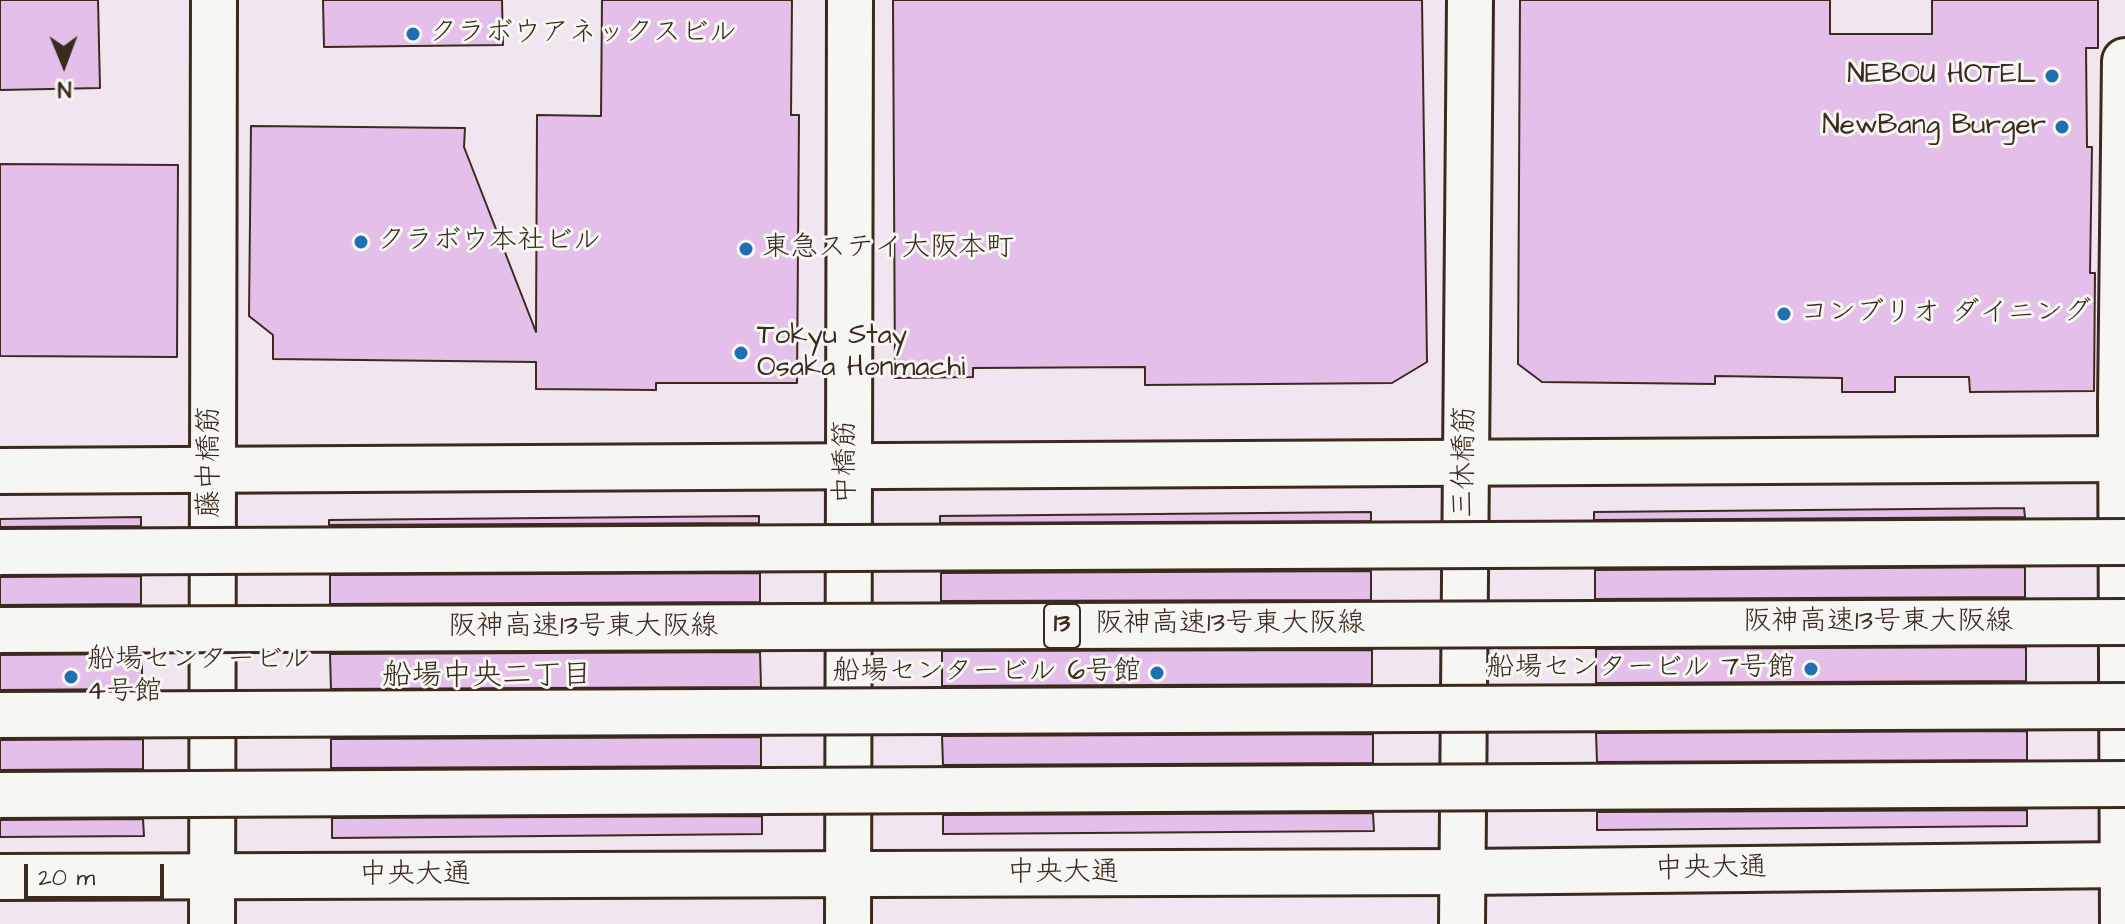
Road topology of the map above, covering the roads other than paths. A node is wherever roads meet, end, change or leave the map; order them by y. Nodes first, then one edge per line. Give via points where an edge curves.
1 (214, 0) edge
2 (850, 0) edge
3 (1470, 0) edge
4 (2125, 61) edge
5 (2123, 459) edge
6 (1466, 462) junction
7 (847, 466) junction
8 (211, 469) junction
9 (0, 471) edge
10 (2125, 542) edge
11 (0, 552) edge
12 (2125, 622) edge
13 (0, 630) edge
14 (2125, 706) edge
15 (0, 715) edge
16 (2125, 784) edge
17 (0, 795) edge
18 (2124, 865) edge
19 (1462, 872) junction
20 (847, 875) junction
21 (212, 876) junction
22 (0, 877) edge
23 (212, 924) edge
24 (848, 924) edge
25 (1462, 924) edge
26 (2123, 924) edge

1 - 8 main road, 藤中橋筋
2 - 7 main road, 中橋筋
3 - 6 main road, 三休橋筋
4 - 5 main road
5 - 6 main road
5 - 18 main road
6 - 7 main road
6 - 19 main road, 三休橋筋
7 - 8 main road
7 - 20 main road, 中橋筋
8 - 9 main road
8 - 21 main road, 藤中橋筋
10 - 11 main road, bridge
12 - 13 main road, 阪神高速13号東大阪線 / 13, bridge
14 - 15 main road, bridge
16 - 17 main road, bridge
18 - 19 main road, 中央大通
18 - 26 main road
19 - 20 main road, 中央大通
19 - 25 main road, 三休橋筋
20 - 21 main road, 中央大通
20 - 24 main road, 中橋筋
21 - 22 main road, 中央大通
21 - 23 main road, 藤中橋筋

